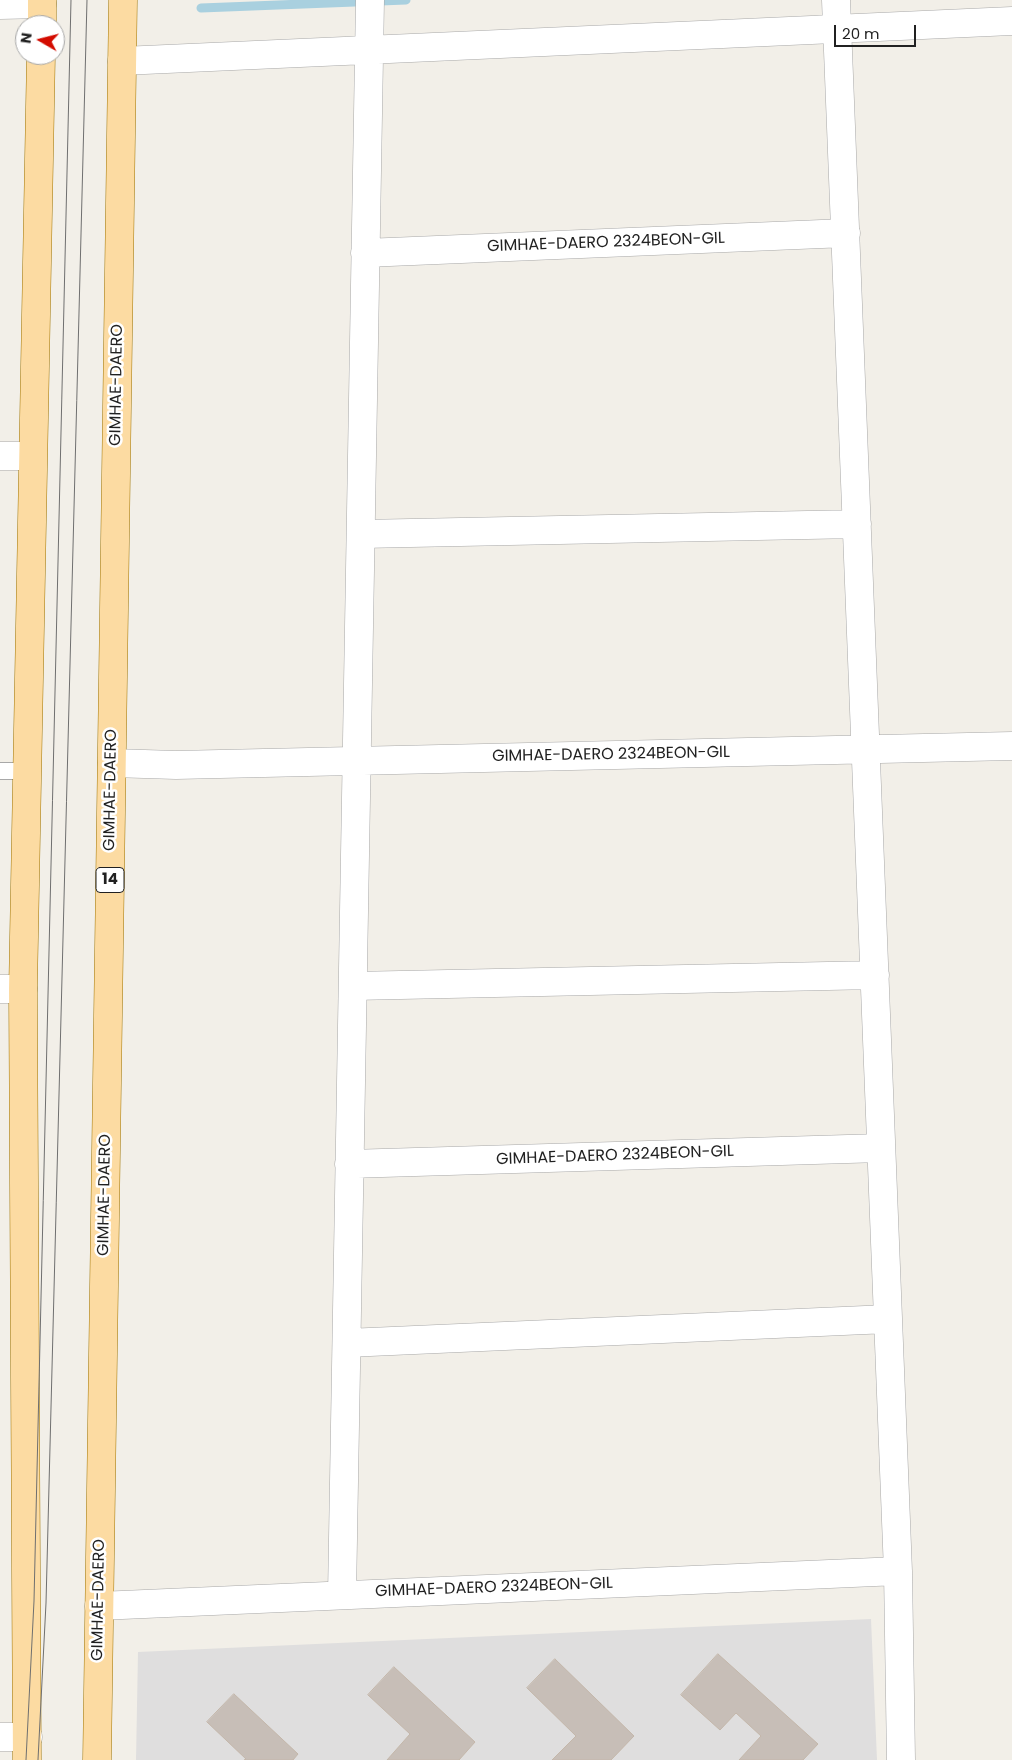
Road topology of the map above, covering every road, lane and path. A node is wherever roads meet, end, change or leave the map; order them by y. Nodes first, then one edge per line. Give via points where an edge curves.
1 (123, 0) edge
2 (836, 0) edge
3 (0, 5) edge
4 (370, 8) edge
5 (42, 10) edge
6 (1012, 21) edge
7 (838, 28) junction
8 (369, 49) junction
9 (122, 61) junction
10 (41, 65) edge
11 (846, 232) junction
12 (365, 252) junction
13 (0, 456) edge
14 (32, 456) junction
15 (857, 524) junction
16 (360, 534) junction
17 (1012, 746) edge
18 (866, 749) junction
19 (357, 760) junction
20 (112, 763) junction
21 (0, 771) edge
22 (27, 771) junction
23 (875, 976) junction
24 (353, 986) junction
25 (12, 989) edge
26 (882, 1148) junction
27 (350, 1164) junction
28 (888, 1319) junction
29 (347, 1343) junction
30 (898, 1571) junction
31 (342, 1595) junction
32 (98, 1606) junction
33 (0, 1737) edge
34 (27, 1748) edge
35 (97, 1760) edge
36 (901, 1760) edge

1 - 9 main road, GIMHAE-DAERO / 14
2 - 7 street
3 - 5 street
4 - 8 street
6 - 7 street
7 - 8 street
7 - 11 street
8 - 9 street
8 - 12 street
9 - 20 main road, GIMHAE-DAERO / 14
10 - 14 main road
11 - 12 street, GIMHAE-DAERO 2324BEON-GIL
11 - 15 street
12 - 16 street
13 - 14 street
14 - 22 main road
15 - 16 street
15 - 18 street
16 - 19 street
17 - 18 street, GIMHAE-DAERO 2324BEON-GIL
18 - 19 street, GIMHAE-DAERO 2324BEON-GIL
18 - 23 street
19 - 20 street, GIMHAE-DAERO 2324BEON-GIL via 176,765
19 - 24 street
20 - 32 main road, GIMHAE-DAERO / 14
21 - 22 lane
22 - 25 main road
23 - 24 street
23 - 26 street
24 - 27 street
25 - 34 main road
26 - 27 street, GIMHAE-DAERO 2324BEON-GIL
26 - 28 street
27 - 29 street
28 - 29 street
28 - 30 street
29 - 31 street
30 - 31 street, GIMHAE-DAERO 2324BEON-GIL
30 - 36 street
31 - 32 street, GIMHAE-DAERO 2324BEON-GIL
32 - 35 main road, GIMHAE-DAERO / 14
33 - 34 street

